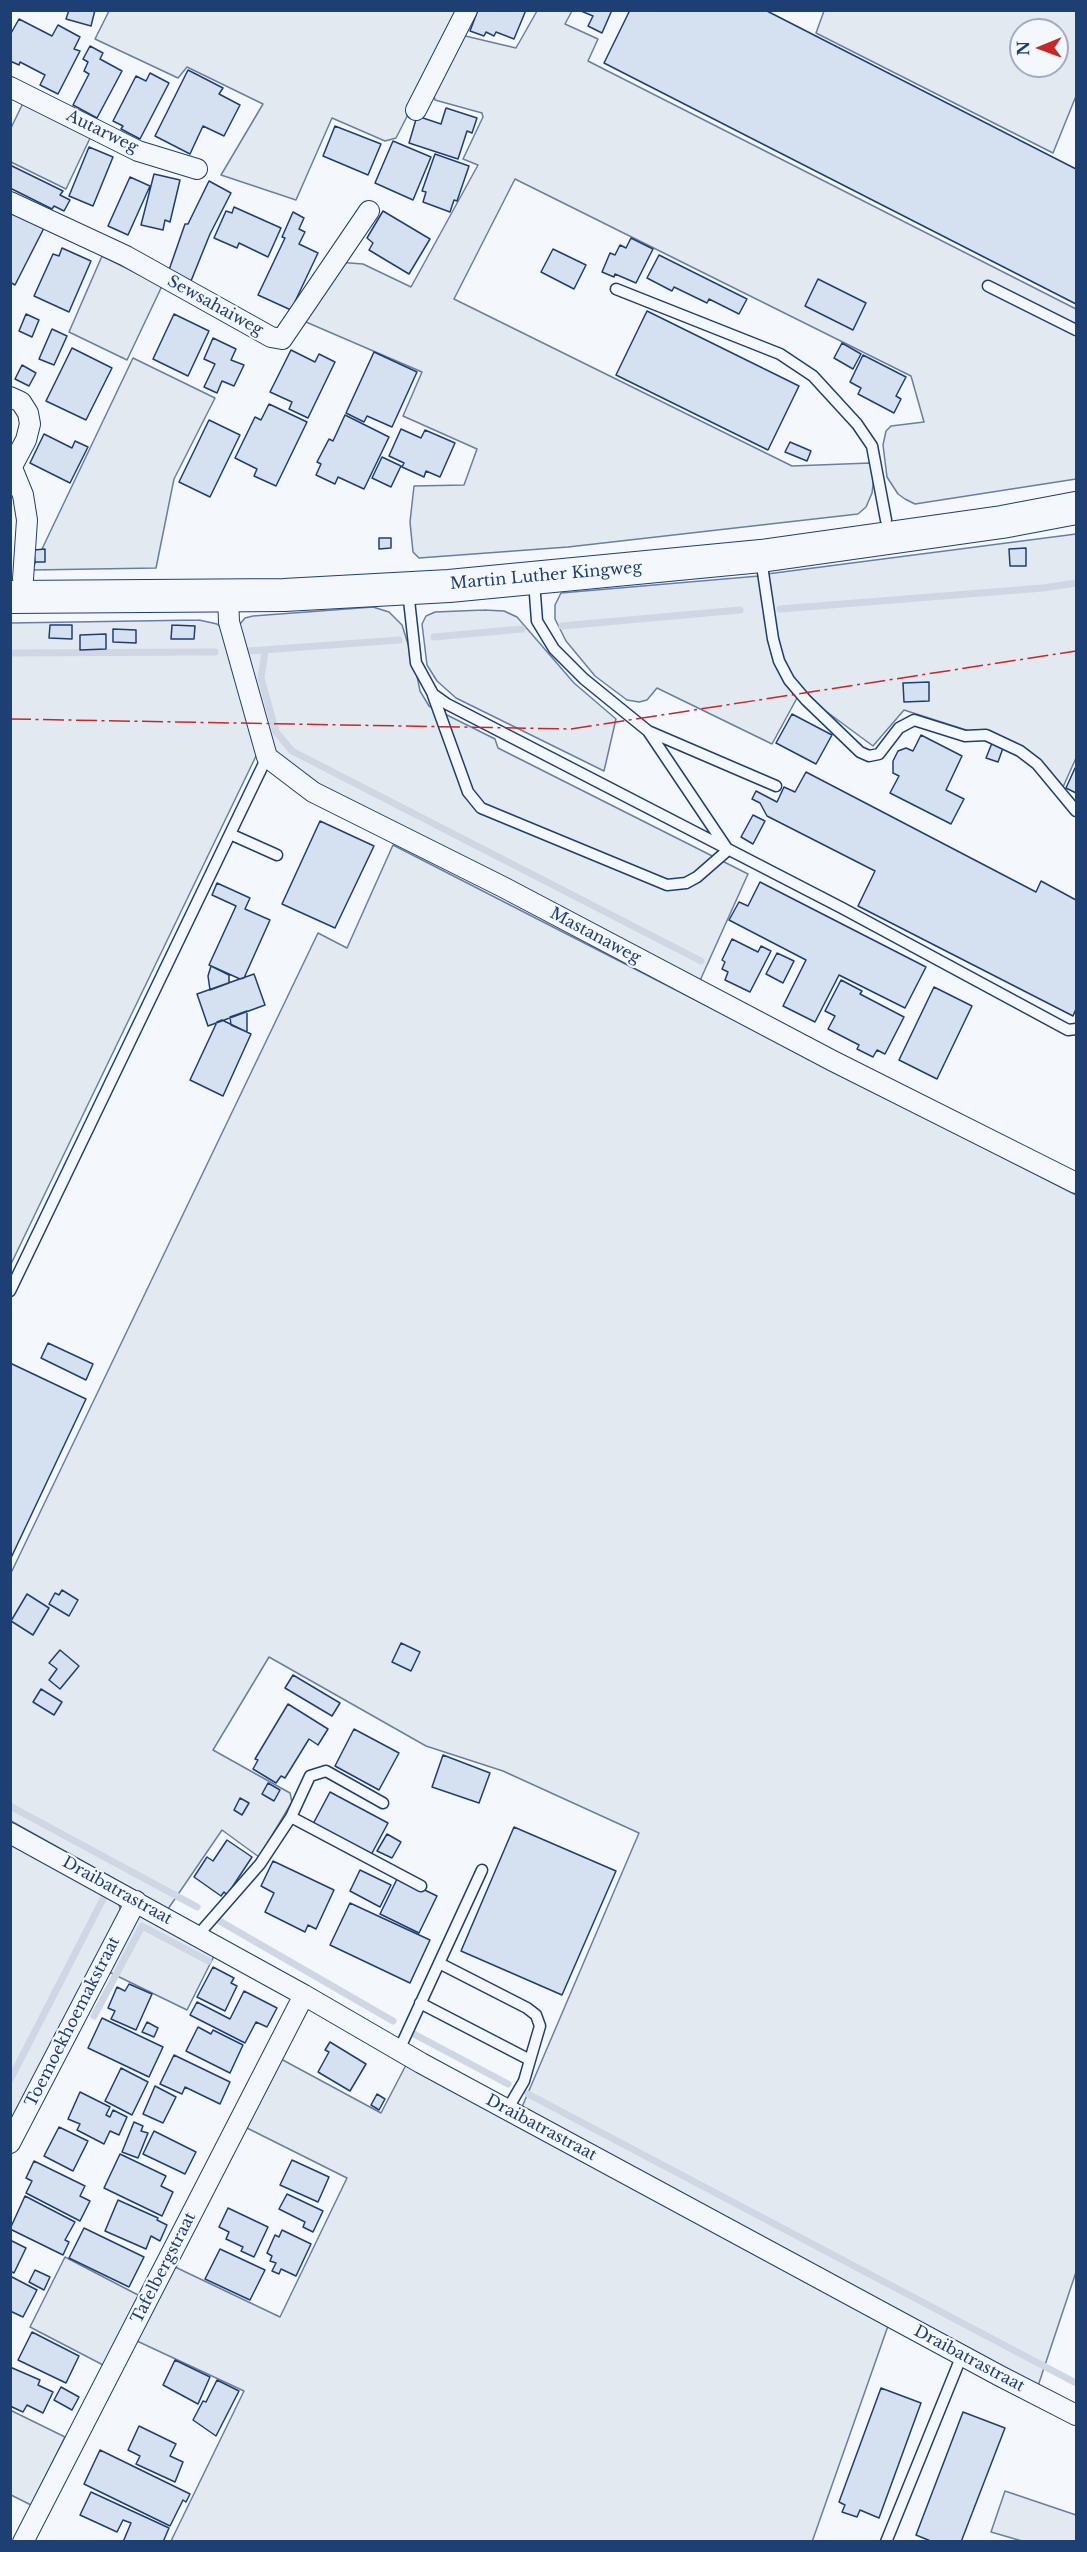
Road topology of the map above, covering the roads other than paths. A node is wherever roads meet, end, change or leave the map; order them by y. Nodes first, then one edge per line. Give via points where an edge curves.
1 (468, 10) edge
2 (10, 87) edge
3 (416, 110) dead end
4 (197, 169) dead end
5 (10, 202) edge
6 (369, 211) dead end
7 (988, 286) dead end
8 (616, 290) dead end
9 (1077, 330) edge
10 (10, 397) edge
11 (11, 469) edge
12 (1077, 508) edge
13 (886, 520) dead end
14 (761, 556) junction
15 (533, 578) junction
16 (17, 588) edge
17 (408, 588) junction
18 (228, 596) junction
19 (433, 694) junction
20 (648, 730) junction
21 (267, 757) junction
22 (776, 786) dead end
23 (1077, 811) edge
24 (230, 834) junction
25 (728, 850) junction
26 (277, 855) dead end
27 (1077, 1029) edge
28 (1077, 1184) edge
29 (10, 1291) edge
30 (383, 1803) dead end
31 (291, 1817) junction
32 (10, 1833) edge
33 (482, 1870) dead end
34 (421, 1886) dead end
35 (136, 1901) junction
36 (198, 1935) junction
37 (439, 1963) junction
38 (304, 1995) junction
39 (420, 2003) junction
40 (399, 2050) junction
41 (530, 2060) junction
42 (507, 2110) junction
43 (10, 2143) edge
44 (962, 2355) junction
45 (1077, 2415) edge
46 (23, 2541) edge
47 (886, 2541) edge

1 - 3 street
2 - 4 street, Autarweg via 138,151
5 - 6 street, Sewsahaiweg via 126,256 271,337 282,339
7 - 9 lane
8 - 13 lane via 780,354 813,376 872,446
10 - 11 street via 21,402 30,424
11 - 16 street via 23,495 27,520
12 - 14 main road, Martin Luther Kingweg
14 - 15 main road, Martin Luther Kingweg
14 - 23 lane via 772,632 784,670 806,700 860,752 869,756 879,754 899,728 914,720 965,736 986,735 1037,765
15 - 17 main road, Martin Luther Kingweg
15 - 20 lane via 537,621 554,649 584,679
16 - 18 main road, Martin Luther Kingweg
17 - 18 main road, Martin Luther Kingweg
17 - 19 lane via 416,663
18 - 21 street via 229,622
19 - 25 lane
19 - 25 lane via 468,792 481,808 667,885 697,877
20 - 22 lane
20 - 25 lane
21 - 24 lane
21 - 28 street, Mastanaweg via 313,792
24 - 26 lane
24 - 29 lane
25 - 27 lane via 1068,1030
30 - 31 lane via 326,1772 318,1772 310,1776
31 - 34 lane
31 - 36 lane via 260,1864
32 - 35 street, Draibatrastraat
33 - 37 lane
35 - 36 street, Draibatrastraat
35 - 43 street, Toemoekhoemakstraat
36 - 38 street, Draibatrastraat
37 - 39 lane
37 - 41 lane via 536,2015 540,2026
38 - 40 street, Draibatrastraat
38 - 46 street, Tafelbergstraat
39 - 40 lane
39 - 41 lane
40 - 42 street, Draibatrastraat
41 - 42 lane via 524,2081
42 - 44 street, Draibatrastraat
44 - 45 street, Draibatrastraat
44 - 47 lane

